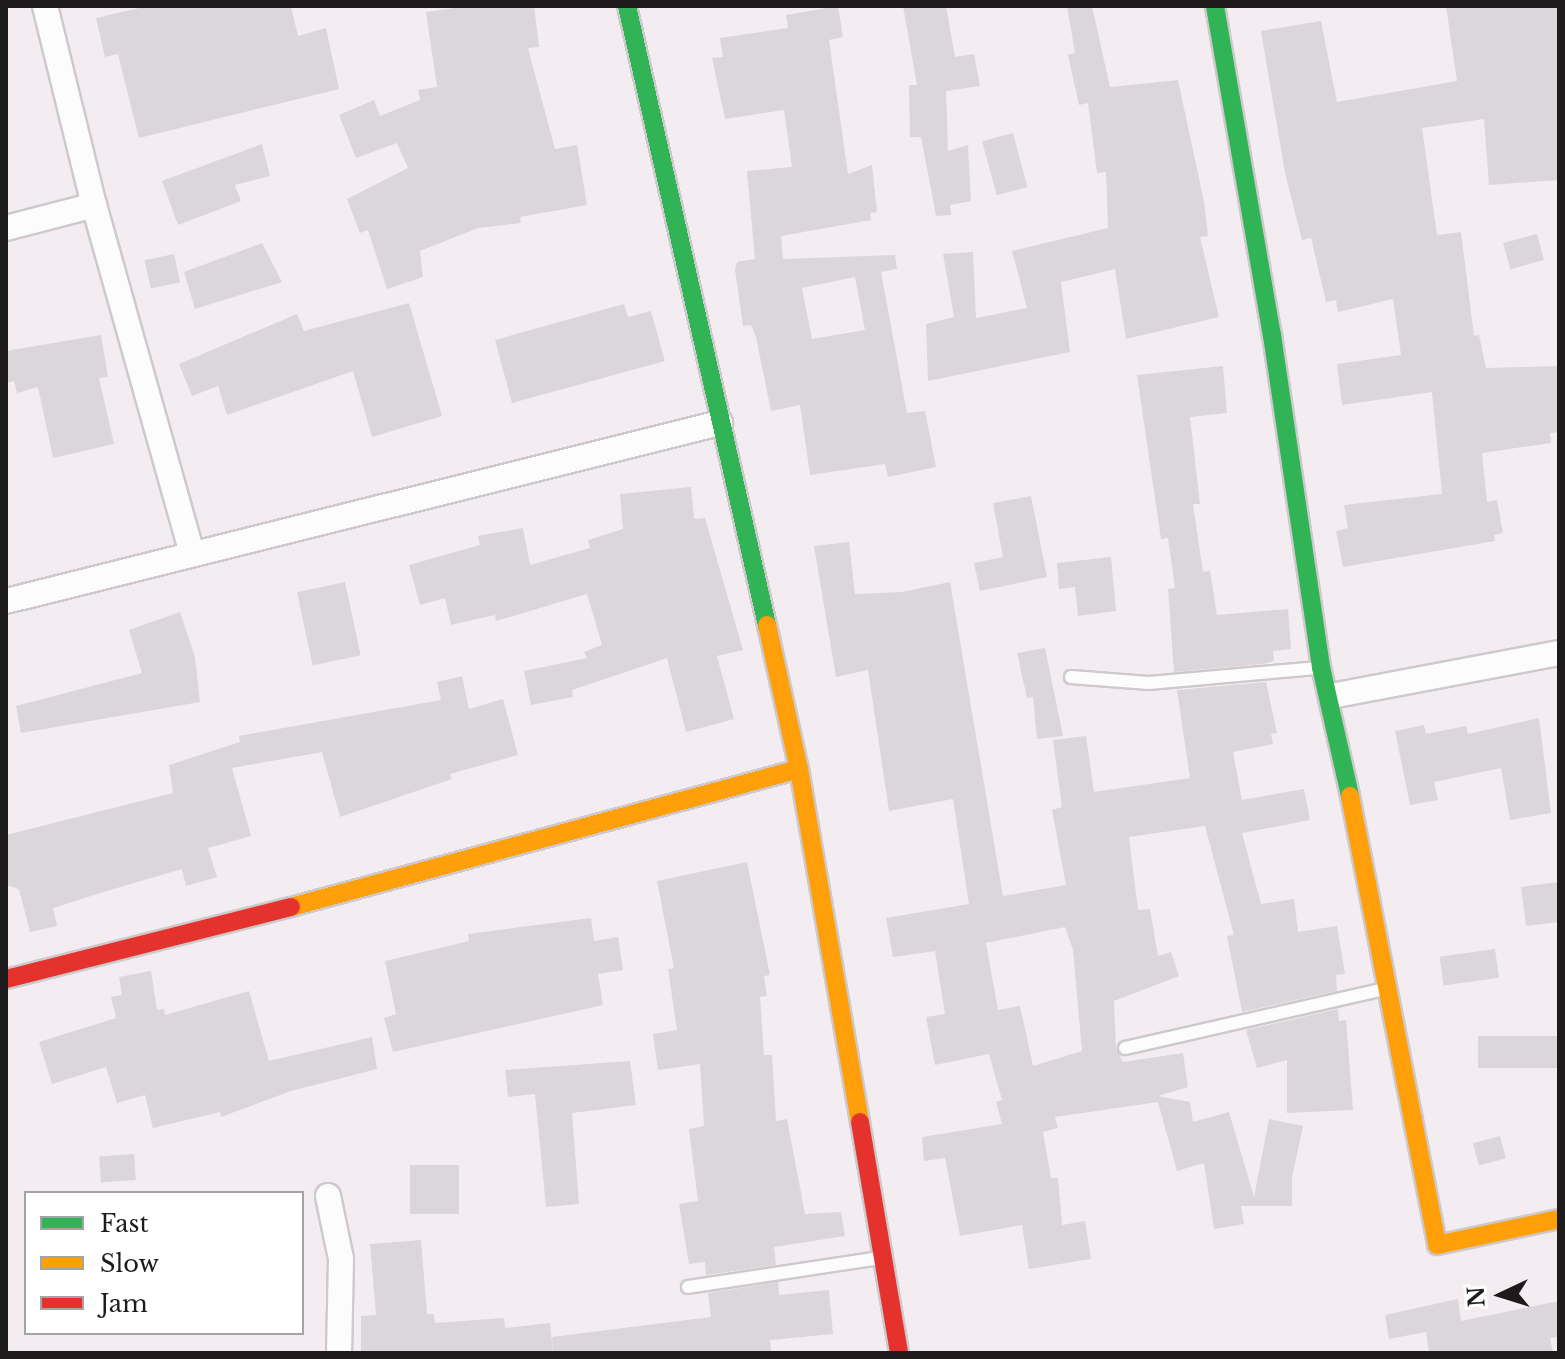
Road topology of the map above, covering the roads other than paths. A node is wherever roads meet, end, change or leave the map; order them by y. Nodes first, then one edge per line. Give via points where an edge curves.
1 (45, 6) edge
2 (627, 6) edge
3 (1215, 6) edge
4 (94, 205) junction
5 (6, 228) edge
6 (720, 423) junction
7 (192, 554) junction
8 (6, 601) edge
9 (1559, 653) edge
10 (1321, 667) junction
11 (1071, 677) dead end
12 (1331, 696) junction
13 (799, 769) junction
14 (6, 979) edge
15 (1388, 989) junction
16 (1125, 1048) dead end
17 (328, 1196) dead end
18 (1559, 1219) edge
19 (882, 1257) junction
20 (688, 1287) dead end
21 (339, 1353) edge
22 (899, 1353) edge

1 - 4 street
2 - 6 street
3 - 10 street via 1272,335
4 - 5 street
4 - 7 street
6 - 7 street
6 - 13 street
7 - 8 street
9 - 12 street
10 - 11 lane via 1149,683
10 - 12 street
12 - 15 street
13 - 14 street via 284,910
13 - 19 street
15 - 16 lane
15 - 18 street via 1437,1245
17 - 21 street via 341,1259
19 - 20 lane
19 - 22 street

